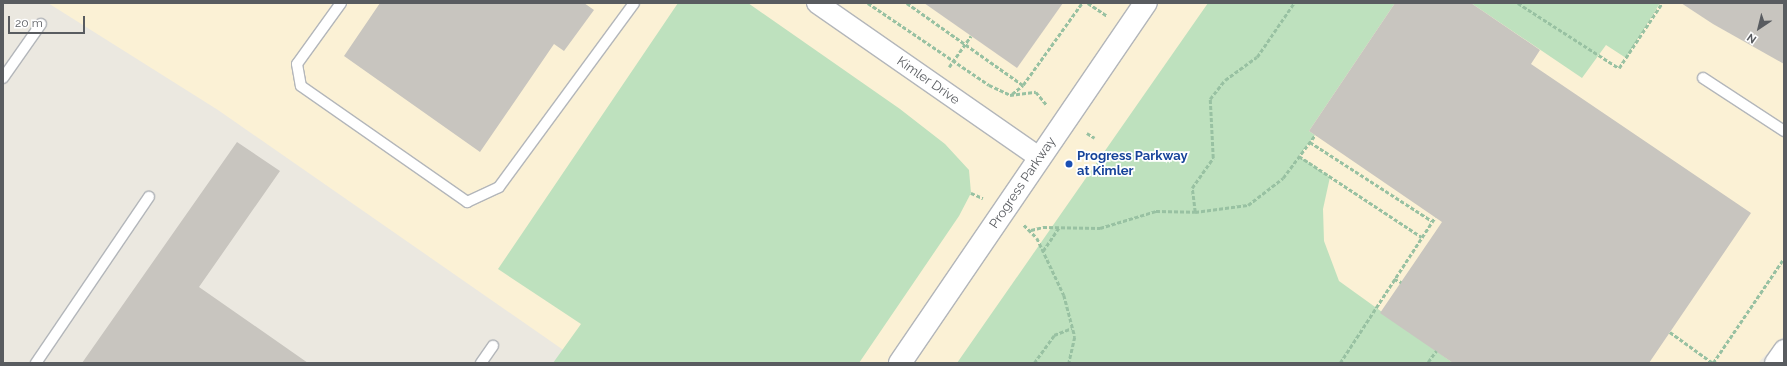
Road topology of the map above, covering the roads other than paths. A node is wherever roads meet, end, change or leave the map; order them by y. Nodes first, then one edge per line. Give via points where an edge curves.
1 (341, 3) edge
2 (634, 3) edge
3 (817, 3) edge
4 (1146, 3) edge
5 (41, 24) dead end
6 (3, 78) edge
7 (1703, 78) dead end
8 (1784, 131) edge
9 (1040, 158) junction
10 (150, 197) dead end
11 (493, 346) dead end
12 (1784, 350) edge
13 (36, 363) edge
14 (481, 363) edge
15 (900, 363) edge
16 (1775, 363) edge

1 - 2 lane via 296,64 301,86 467,202 499,187
3 - 9 street, Kimler Drive
4 - 9 street, Progress Parkway
5 - 6 lane
7 - 8 lane
9 - 15 street, Progress Parkway
10 - 13 lane
11 - 14 lane
12 - 16 street

